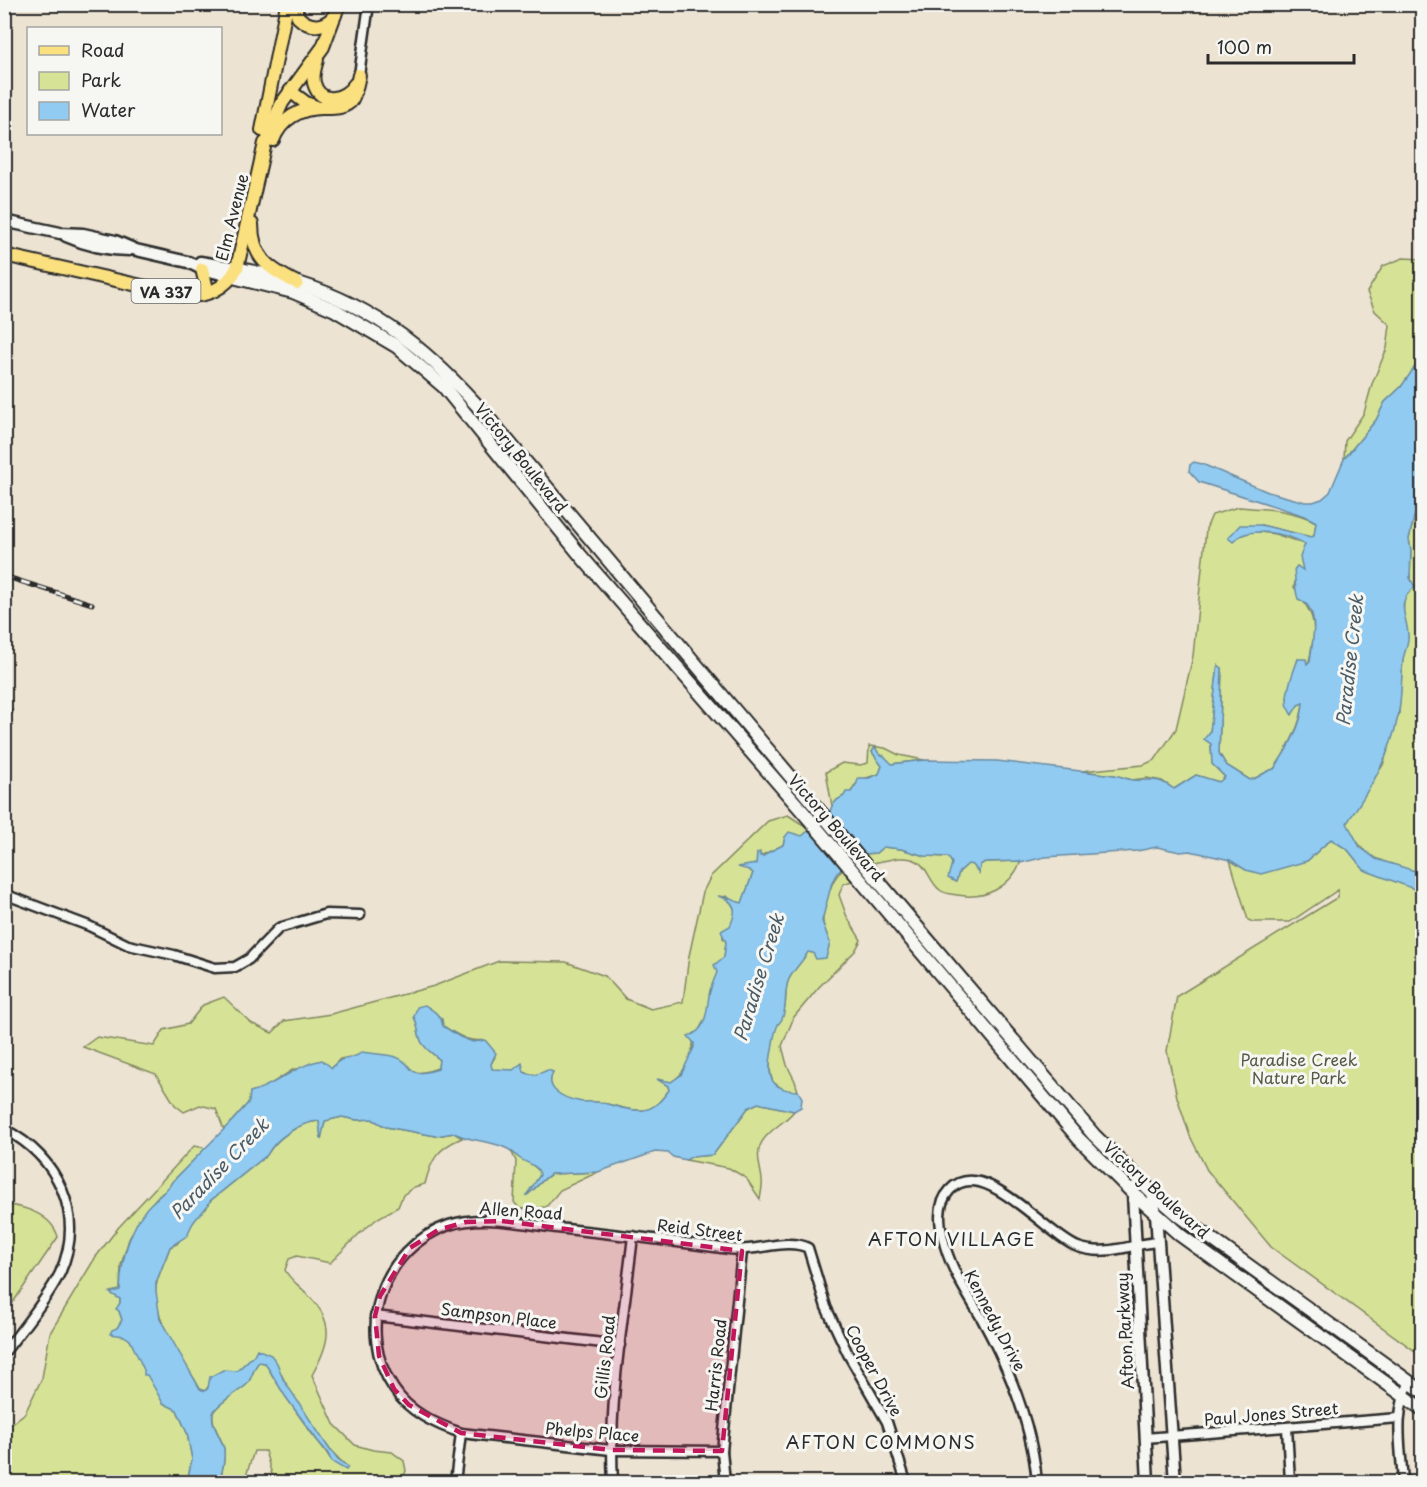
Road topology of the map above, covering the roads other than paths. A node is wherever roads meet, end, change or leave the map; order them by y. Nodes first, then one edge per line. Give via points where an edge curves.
1 (287, 4) edge
2 (294, 4) edge
3 (369, 4) edge
4 (338, 8) edge
5 (322, 47) junction
6 (359, 75) junction
7 (290, 92) junction
8 (320, 108) junction
9 (267, 139) junction
10 (257, 184) junction
11 (253, 205) junction
12 (4, 221) edge
13 (4, 255) edge
14 (188, 262) junction
15 (202, 269) junction
16 (235, 272) junction
17 (297, 283) junction
18 (200, 295) junction
19 (411, 342) junction
20 (403, 352) junction
21 (872, 883) junction
22 (4, 894) edge
23 (360, 915) dead end
24 (4, 1129) edge
25 (1136, 1178) junction
26 (1152, 1192) junction
27 (1133, 1193) junction
28 (1156, 1214) junction
29 (633, 1236) junction
30 (1158, 1242) junction
31 (1135, 1248) junction
32 (742, 1251) junction
33 (816, 1272) joint
34 (375, 1316) junction
35 (620, 1345) junction
36 (4, 1353) edge
37 (1410, 1382) junction
38 (1422, 1391) edge
39 (1402, 1395) junction
40 (1422, 1409) edge
41 (1399, 1418) junction
42 (1287, 1427) junction
43 (461, 1433) junction
44 (1172, 1436) junction
45 (1144, 1438) junction
46 (611, 1450) junction
47 (722, 1451) junction
48 (456, 1482) edge
49 (613, 1482) edge
50 (725, 1482) edge
51 (906, 1482) edge
52 (1037, 1482) edge
53 (1148, 1482) edge
54 (1175, 1482) edge
55 (1290, 1482) edge
56 (1403, 1482) edge

1 - 9 main road
2 - 4 main road via 301,20 315,26 329,22
3 - 6 street
4 - 5 main road
5 - 6 main road via 313,78 323,96 344,96
5 - 7 main road
6 - 8 main road via 349,103
7 - 8 main road
7 - 9 main road
8 - 9 main road via 289,117
9 - 10 main road
9 - 10 main road, Elm Avenue
10 - 11 main road, Elm Avenue
11 - 16 main road, Elm Avenue
11 - 17 main road via 252,235 259,254 272,270
12 - 14 street via 115,241
13 - 18 main road, VA 337 via 182,295
14 - 15 street
14 - 16 street
15 - 16 street
15 - 18 main road via 206,282
16 - 17 main road, Victory Boulevard
16 - 18 main road, Elm Avenue / VA 337 via 216,290
16 - 20 main road, Victory Boulevard via 320,302 374,331
17 - 19 main road, Victory Boulevard via 345,302
19 - 20 main road
19 - 21 main road, Victory Boulevard via 478,405 812,801
20 - 21 main road, Victory Boulevard via 444,387 574,548 803,812
21 - 25 main road, Victory Boulevard
21 - 27 main road, Victory Boulevard via 1079,1139
22 - 23 street via 128,945 215,968 235,967 249,959 279,928 326,914
24 - 36 street via 29,1145 50,1166 64,1192 69,1222 67,1250 59,1274
25 - 26 main road, Victory Boulevard
25 - 27 street, Afton Parkway
26 - 28 street
26 - 37 main road, Victory Boulevard via 1212,1241
27 - 28 main road, Victory Boulevard
27 - 31 street, Afton Parkway
28 - 30 street
28 - 39 main road, Victory Boulevard via 1210,1258
29 - 32 street, Reid Street
29 - 34 street, Allen Road via 502,1221 451,1225 422,1239 400,1258 388,1277
29 - 35 street, Gillis Road
30 - 31 street, Kennedy Drive
30 - 44 street
31 - 45 street, Afton Parkway
31 - 52 street, Kennedy Drive via 1090,1250 1068,1243 991,1185 970,1181 953,1186 945,1197 939,1212 940,1225 953,1271 1003,1360 1031,1439
32 - 33 street, Reid Street via 798,1243 808,1248
32 - 47 street, Harris Road
33 - 51 street, Cooper Drive via 830,1317 887,1422
34 - 35 street, Sampson Place
34 - 43 street, Allen Road via 375,1341 394,1389 423,1417
35 - 46 street, Gillis Road
37 - 38 main road, Victory Boulevard
37 - 39 street
39 - 40 main road, Victory Boulevard
39 - 41 street
41 - 42 street, Paul Jones Street
41 - 56 street
42 - 44 street, Paul Jones Street
42 - 55 street
43 - 46 street, Phelps Place
43 - 48 street
44 - 45 street, Paul Jones Street
44 - 54 street
45 - 53 street, Afton Parkway
46 - 47 street, Phelps Place
46 - 49 street, Gillis Road
47 - 50 street, Harris Road

